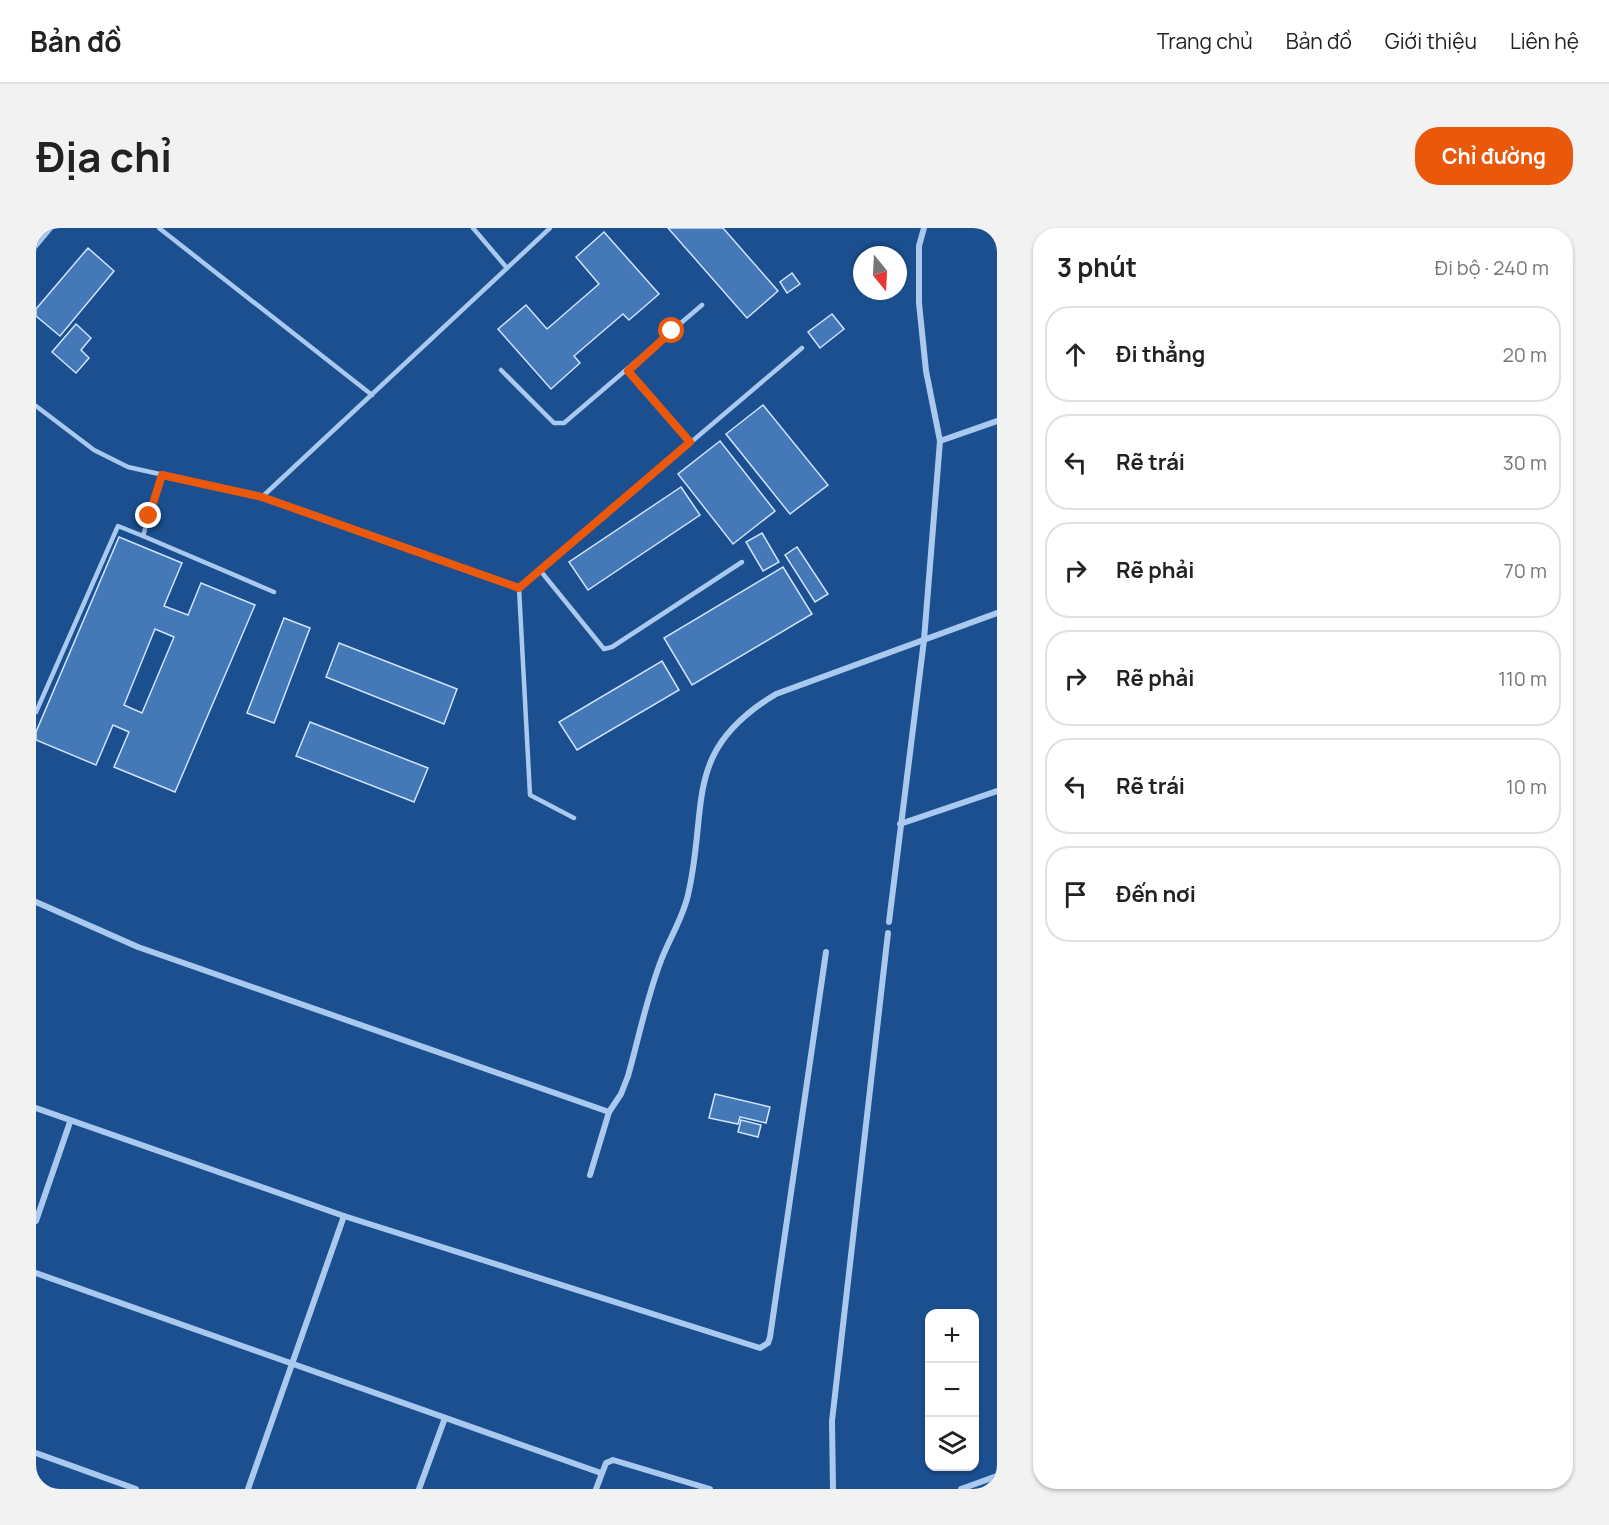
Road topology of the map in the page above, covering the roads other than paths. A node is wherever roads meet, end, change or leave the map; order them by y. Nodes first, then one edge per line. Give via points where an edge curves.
1 (51, 228) edge
2 (159, 228) edge
3 (474, 228) edge
4 (550, 228) edge
5 (924, 228) edge
6 (36, 246) edge
7 (507, 268) junction
8 (702, 305) dead end
9 (802, 348) dead end
10 (501, 370) dead end
11 (628, 371) junction
12 (372, 395) junction
13 (36, 406) edge
14 (997, 421) edge
15 (940, 441) junction
16 (690, 442) junction
17 (162, 475) junction
18 (262, 497) junction
19 (143, 536) junction
20 (742, 562) dead end
21 (539, 569) junction
22 (519, 588) junction
23 (274, 592) dead end
24 (997, 614) edge
25 (924, 640) junction
26 (36, 712) edge
27 (997, 791) edge
28 (574, 818) dead end
29 (900, 824) junction
30 (36, 902) edge
31 (889, 922) dead end
32 (888, 933) dead end
33 (826, 952) dead end
34 (36, 1108) edge
35 (609, 1112) junction
36 (70, 1122) junction
37 (590, 1175) dead end
38 (344, 1216) junction
39 (36, 1221) edge
40 (36, 1273) edge
41 (292, 1364) junction
42 (444, 1418) junction
43 (36, 1453) edge
44 (601, 1473) junction
45 (997, 1476) edge
46 (136, 1489) edge
47 (248, 1489) edge
48 (418, 1489) edge
49 (596, 1489) edge
50 (710, 1489) edge
51 (833, 1489) edge
52 (961, 1489) edge

1 - 6 lane
2 - 12 lane
3 - 7 lane
4 - 7 lane
5 - 15 street via 919,246 919,303 926,371
7 - 12 lane
8 - 11 lane
9 - 16 lane
10 - 11 lane via 554,423 574,417
11 - 16 lane
12 - 18 lane
13 - 17 lane via 111,460
14 - 15 street
15 - 25 street
16 - 21 lane
17 - 18 lane
17 - 19 lane
18 - 22 lane
19 - 23 lane
19 - 26 lane via 118,526
20 - 21 lane via 604,649
21 - 22 lane
22 - 28 lane via 530,795
24 - 25 street
25 - 29 street
25 - 35 street via 776,694 745,714 717,748 701,797 688,896 661,960 621,1094
27 - 29 street
29 - 31 street
30 - 35 street via 138,947
32 - 51 street via 832,1420
33 - 38 street via 770,1337 764,1346 755,1347
34 - 36 street
35 - 37 street
36 - 38 street
36 - 39 street
38 - 41 street
40 - 41 street
41 - 42 street
41 - 47 street
42 - 44 street
42 - 48 street
43 - 46 street
44 - 49 street
44 - 50 street via 606,1463 621,1460
45 - 52 street

